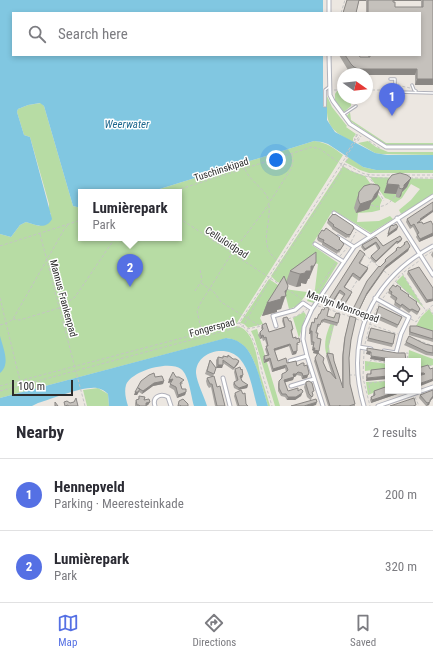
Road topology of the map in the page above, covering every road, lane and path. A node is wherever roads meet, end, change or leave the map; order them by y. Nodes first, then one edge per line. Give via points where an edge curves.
1 (329, 0) edge
2 (345, 0) edge
3 (329, 12) edge
4 (341, 12) edge
5 (329, 56) edge
6 (390, 79) dead end
7 (395, 81) junction
8 (412, 86) joint
9 (329, 87) junction
10 (396, 89) junction
11 (332, 90) dead end
12 (337, 90) edge
13 (373, 90) edge
14 (419, 92) junction
15 (433, 93) edge
16 (325, 106) dead end
17 (356, 106) dead end
18 (343, 115) junction
19 (360, 133) junction
20 (362, 136) dead end
21 (355, 140) junction
22 (433, 147) edge
23 (292, 153) junction
24 (345, 156) junction
25 (344, 164) junction
26 (342, 165) junction
27 (245, 168) junction
28 (368, 175) junction
29 (395, 175) edge
30 (403, 175) edge
31 (433, 175) edge
32 (369, 177) junction
33 (390, 178) edge
34 (406, 178) edge
35 (433, 178) edge
36 (180, 189) edge
37 (395, 196) dead end
38 (433, 196) edge
39 (384, 201) dead end
40 (269, 203) junction
41 (370, 205) edge
42 (334, 213) edge
43 (397, 218) junction
44 (182, 220) edge
45 (78, 221) edge
46 (69, 224) junction
47 (358, 228) junction
48 (40, 234) junction
49 (337, 236) edge
50 (370, 236) junction
51 (217, 237) dead end
52 (113, 241) edge
53 (213, 241) junction
54 (315, 244) dead end
55 (349, 244) junction
56 (0, 246) edge
57 (433, 246) edge
58 (354, 247) junction
59 (433, 251) edge
60 (232, 254) junction
61 (419, 254) junction
62 (376, 257) edge
63 (338, 259) junction
64 (422, 259) junction
65 (46, 261) junction
66 (278, 261) junction
67 (344, 262) junction
68 (281, 264) junction
69 (200, 269) dead end
70 (399, 269) junction
71 (364, 270) edge
72 (402, 273) junction
73 (360, 275) edge
74 (433, 275) edge
75 (268, 277) junction
76 (271, 278) junction
77 (201, 283) junction
78 (283, 286) edge
79 (285, 288) edge
80 (209, 289) junction
81 (195, 291) dead end
82 (348, 294) edge
83 (0, 298) edge
84 (375, 298) junction
85 (305, 300) dead end
86 (380, 301) junction
87 (342, 303) edge
88 (313, 304) junction
89 (433, 305) edge
90 (60, 308) junction
91 (310, 308) junction
92 (429, 308) junction
93 (426, 311) junction
94 (338, 312) junction
95 (433, 314) edge
96 (244, 315) junction
97 (248, 317) junction
98 (408, 317) junction
99 (336, 318) edge
100 (13, 319) junction
101 (286, 319) edge
102 (365, 322) junction
103 (7, 323) junction
104 (239, 323) junction
105 (267, 324) edge
106 (334, 324) edge
107 (370, 324) junction
108 (0, 325) edge
109 (243, 326) junction
110 (261, 326) junction
111 (276, 326) dead end
112 (247, 329) junction
113 (202, 333) junction
114 (400, 334) junction
115 (417, 340) edge
116 (433, 346) edge
117 (359, 347) junction
118 (364, 348) junction
119 (396, 353) junction
120 (307, 356) junction
121 (329, 357) edge
122 (407, 358) edge
123 (290, 362) edge
124 (385, 362) edge
125 (433, 365) edge
126 (75, 366) junction
127 (363, 366) junction
128 (430, 366) junction
129 (424, 368) edge
130 (432, 370) edge
131 (76, 371) junction
132 (344, 375) edge
133 (358, 375) junction
134 (223, 378) dead end
135 (314, 379) junction
136 (20, 380) junction
137 (385, 381) edge
138 (21, 385) junction
139 (0, 386) edge
140 (291, 386) dead end
141 (433, 387) edge
142 (0, 391) edge
143 (421, 391) edge
144 (366, 394) junction
145 (414, 394) joint
146 (85, 406) edge
147 (155, 406) edge
148 (170, 406) edge
149 (230, 406) edge
150 (272, 406) edge
151 (322, 406) edge
152 (364, 406) edge
153 (370, 406) edge
154 (378, 406) edge
155 (419, 406) edge

1 - 3 street
2 - 4 path
5 - 9 street
6 - 7 lane
7 - 8 path via 401,86
7 - 10 lane
8 - 14 lane
9 - 16 lane via 325,90
9 - 18 street via 332,101
10 - 13 path
10 - 14 lane via 398,92
11 - 12 path
14 - 15 lane
17 - 18 lane
18 - 19 street
19 - 21 path
19 - 21 path
19 - 22 street via 386,147
20 - 21 path via 358,141
21 - 24 path, Fongerspad
23 - 26 path, Tuschinskipad via 317,148
23 - 27 path, Tuschinskipad
23 - 40 path via 292,166
24 - 25 path via 348,158
24 - 26 path, Fongerspad
25 - 26 path
25 - 28 path
26 - 32 path, Tuschinskipad via 355,173
26 - 66 path, Fongerspad
26 - 68 path, Fongerspad via 338,177
27 - 36 path, Tuschinskipad
27 - 40 path via 248,175 264,191
28 - 29 path
28 - 32 path
30 - 31 path
32 - 33 path, Tuschinskipad
32 - 39 path
34 - 35 path
37 - 41 path via 385,206
38 - 43 street
40 - 60 path
40 - 66 path via 266,243 269,253
42 - 47 street
43 - 50 street
43 - 61 street
44 - 53 path, Celluloidpad
45 - 46 path
46 - 48 path
46 - 65 path
47 - 50 street
47 - 55 path
48 - 56 path
48 - 65 path, Mannus Frankenpad
49 - 55 street
50 - 58 street
51 - 53 path
52 - 90 path via 81,290
53 - 60 path, Celluloidpad
54 - 63 street
55 - 58 street
55 - 63 path
57 - 61 street
58 - 67 street
59 - 64 path
60 - 75 path, Celluloidpad
60 - 80 path
61 - 64 street
61 - 70 street
62 - 71 path
63 - 67 street
63 - 88 path via 317,291
64 - 72 path
64 - 74 street
65 - 90 path, Mannus Frankenpad
65 - 100 path
66 - 68 path
66 - 75 path, Fongerspad
67 - 88 street
68 - 76 path, Fongerspad
69 - 77 path
70 - 72 path
70 - 84 street
72 - 86 path
72 - 93 path
73 - 82 path
75 - 76 path, Celluloidpad
75 - 96 path, Fongerspad
76 - 78 path, Celluloidpad
76 - 97 path, Fongerspad
77 - 80 path
77 - 81 path
79 - 85 path, Marilyn Monroepad
80 - 96 path via 221,302
80 - 113 path via 197,311
83 - 103 path
84 - 86 street
84 - 102 street
86 - 98 street
86 - 107 path
87 - 94 path
88 - 91 street
88 - 94 path, Marilyn Monroepad
89 - 92 path
90 - 100 path via 25,319
90 - 126 path, Mannus Frankenpad
91 - 101 path
91 - 111 street via 303,303 295,310 273,316
91 - 120 street via 303,339
92 - 93 path
92 - 95 path
93 - 98 path via 416,322
94 - 99 path
94 - 102 path, Marilyn Monroepad
96 - 97 path
96 - 104 path, Fongerspad
97 - 109 path, Fongerspad
97 - 110 path
98 - 114 street
100 - 103 path
102 - 107 path, Marilyn Monroepad
102 - 117 street
103 - 108 path
103 - 136 path
104 - 109 path
104 - 113 path, Fongerspad
105 - 110 path
106 - 121 path via 328,347
107 - 114 path, Marilyn Monroepad
107 - 118 path
109 - 112 path
109 - 131 path, Fongerspad
110 - 112 path
112 - 150 path via 258,354
113 - 126 path, Fongerspad
114 - 119 street
115 - 116 path
117 - 118 street
117 - 133 street
118 - 119 street
118 - 127 path
119 - 122 path via 408,353
120 - 123 street
120 - 135 street
124 - 127 path via 371,360 367,366
125 - 128 path
126 - 131 path, Mannus Frankenpad
126 - 136 path, Fongerspad
127 - 144 path
128 - 129 path
128 - 130 path
131 - 138 path, Fongerspad
131 - 146 path, Mannus Frankenpad
132 - 133 path
133 - 152 street
134 - 149 street
135 - 140 street
135 - 151 street
136 - 138 path
136 - 139 path, Fongerspad
137 - 144 path via 368,383 370,393
138 - 142 path, Fongerspad
141 - 143 street
144 - 153 path
145 - 154 street
145 - 155 path
147 - 148 street via 154,402 158,395 168,397

